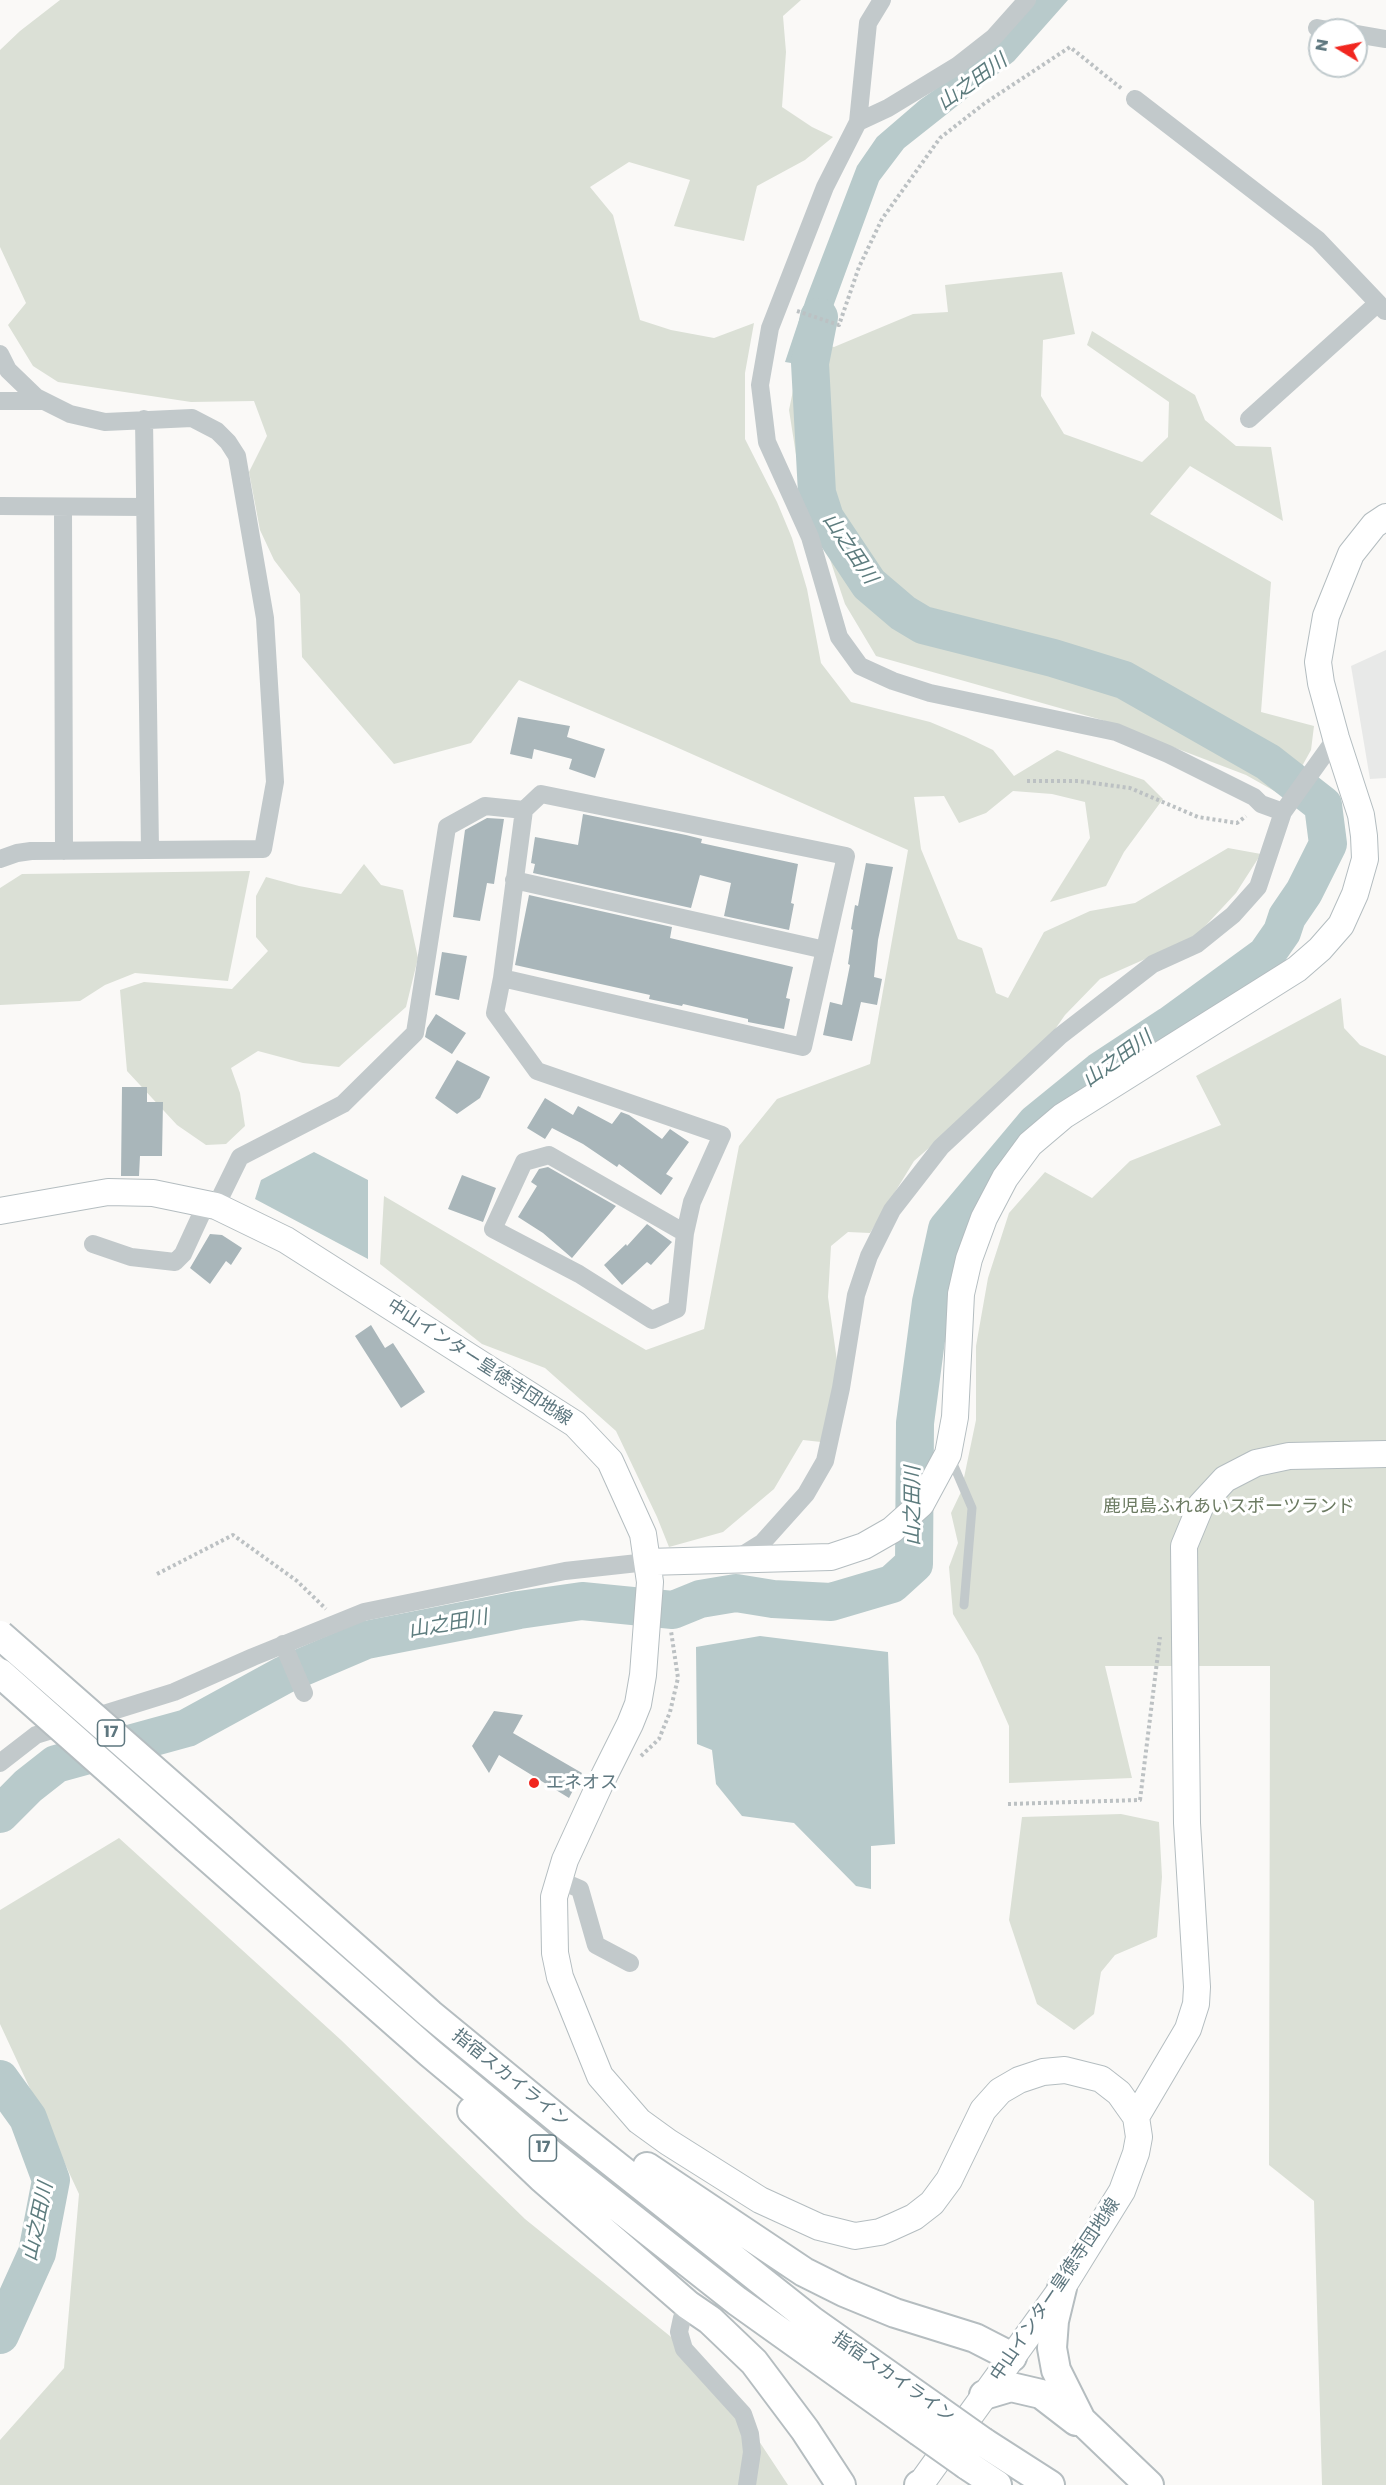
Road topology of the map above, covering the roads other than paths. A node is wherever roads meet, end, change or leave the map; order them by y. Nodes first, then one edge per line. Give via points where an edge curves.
1 (882, 0) edge
2 (1027, 0) edge
3 (1368, 36) edge
4 (1386, 39) edge
5 (1135, 99) road end
6 (858, 122) junction
7 (1382, 308) edge
8 (0, 354) edge
9 (42, 400) junction
10 (0, 401) edge
11 (144, 419) junction
12 (1249, 419) dead end
13 (0, 506) edge
14 (63, 507) junction
15 (145, 507) junction
16 (1386, 517) edge
17 (1336, 738) junction
18 (1288, 805) junction
19 (524, 810) junction
20 (150, 850) junction
21 (64, 851) junction
22 (0, 859) edge
23 (514, 880) junction
24 (825, 950) junction
25 (502, 978) junction
26 (211, 1204) junction
27 (0, 1211) edge
28 (686, 1233) junction
29 (93, 1244) dead end
30 (1386, 1454) edge
31 (945, 1461) junction
32 (737, 1559) junction
33 (649, 1572) junction
34 (964, 1605) dead end
35 (0, 1635) edge
36 (283, 1644) junction
37 (0, 1673) edge
38 (304, 1693) dead end
39 (0, 1763) edge
40 (559, 1880) junction
41 (630, 1963) dead end
42 (430, 2014) junction
43 (430, 2053) junction
44 (1136, 2117) junction
45 (1062, 2288) junction
46 (688, 2305) junction
47 (1012, 2357) junction
48 (984, 2395) junction
49 (1102, 2441) junction
50 (841, 2481) edge
51 (747, 2485) edge
52 (919, 2485) edge
53 (997, 2485) edge
54 (1050, 2485) edge
55 (1149, 2485) edge

1 - 6 street via 867,23
2 - 6 street via 994,37 957,66
3 - 4 street
5 - 7 street via 1318,240
6 - 18 street via 825,187 770,328 760,385 767,442 810,537 838,637 860,666 893,681 930,693 1116,732 1217,778 1261,804
7 - 12 street
8 - 9 street via 14,376
9 - 10 street
9 - 11 street via 90,420
11 - 15 street
11 - 20 street via 192,418 206,423 237,456 265,618 275,782 262,849
13 - 14 street
14 - 15 street
14 - 21 street
15 - 20 street
16 - 17 street via 1374,525 1351,554 1326,616 1318,662
17 - 18 street
17 - 31 street via 1361,815 1365,859 1341,925 1297,969 1063,1116 1030,1144 1005,1178 969,1259 962,1294 955,1417
18 - 32 street via 1258,887 1233,915 1197,944 1153,964 1060,1036 941,1147 892,1210 869,1256 856,1295 825,1461 806,1494 762,1544
19 - 23 street
19 - 24 street via 541,794 846,856
19 - 26 street via 485,806 447,827 415,1033 343,1104 240,1157
20 - 21 street
21 - 22 street via 17,852
23 - 24 street
23 - 25 street
24 - 25 street via 803,1047
25 - 28 street via 495,1013 537,1071 722,1136 692,1202
26 - 27 street, 中山インター皇徳寺団地線 via 153,1193 108,1192
26 - 29 street via 175,1262 131,1257
26 - 33 street, 中山インター皇徳寺団地線 via 286,1240 575,1424 610,1461 643,1534
28 - 28 street via 677,1309 652,1320 579,1274 493,1229 524,1162 549,1155
30 - 44 street via 1289,1456 1256,1463 1225,1479 1201,1505 1184,1546 1187,1823 1196,2004 1188,2029
31 - 32 street via 921,1504 892,1530 864,1546 831,1557
31 - 34 lane via 972,1508
32 - 33 street
33 - 36 street via 564,1571 364,1612
33 - 40 street, 中山インター皇徳寺団地線 via 638,1704
35 - 42 main road, 指宿スカイライン / 17, bridge
36 - 38 street
36 - 39 street via 174,1692 36,1735
37 - 43 main road, 指宿スカイライン / 17, bridge
40 - 41 street via 580,1889 596,1945
40 - 44 street, 中山インター皇徳寺団地線 via 554,1897 555,1953 560,1977 600,2076 639,2121 668,2142 760,2200 812,2224 855,2236 879,2232 914,2217 932,2203 949,2180 983,2110 1000,2091 1043,2072 1065,2070 1101,2079 1119,2092
42 - 47 main road via 471,2036 630,2156 804,2272 895,2313 975,2338
42 - 54 main road, 指宿スカイライン / 17, bridge via 812,2321
43 - 46 main road via 456,2096 542,2178
43 - 53 main road, 指宿スカイライン / 17, bridge via 719,2288
44 - 45 street, 中山インター皇徳寺団地線 via 1137,2153 1122,2191
45 - 47 street, 中山インター皇徳寺団地線
45 - 49 main road via 1052,2348 1056,2370 1081,2420
46 - 50 main road via 710,2320 754,2362
46 - 51 street via 679,2332 684,2349 743,2414 750,2434 752,2452
47 - 48 street, 中山インター皇徳寺団地線
48 - 49 main road via 1011,2387 1041,2394
48 - 52 street, 中山インター皇徳寺団地線
49 - 55 main road

